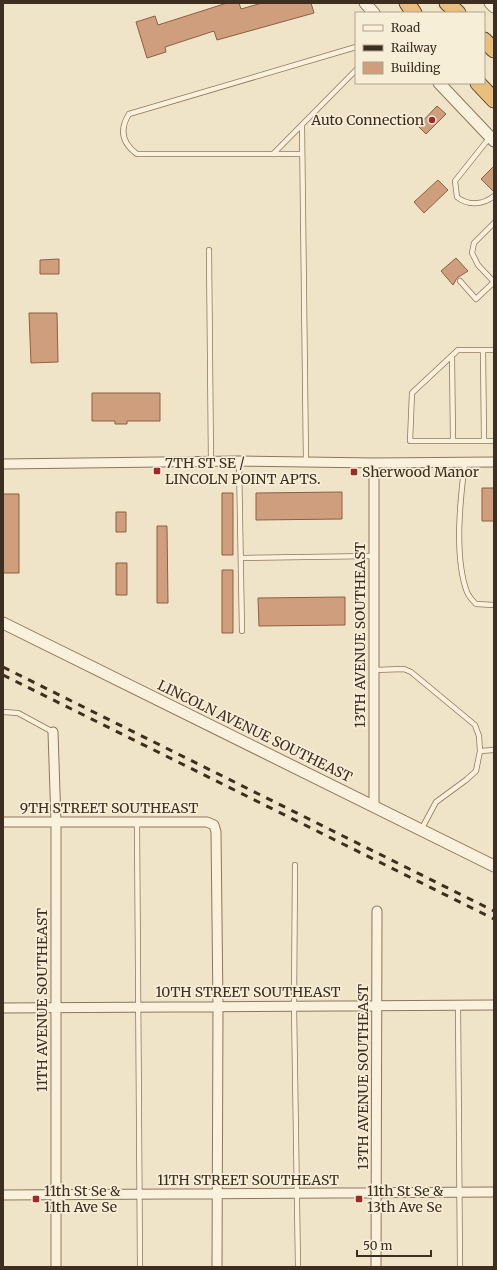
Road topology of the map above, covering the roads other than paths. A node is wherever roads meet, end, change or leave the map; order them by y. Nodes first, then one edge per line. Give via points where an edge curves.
1 (365, 3) edge
2 (407, 3) edge
3 (447, 3) edge
4 (490, 3) edge
5 (494, 8) edge
6 (373, 12) edge
7 (413, 12) edge
8 (457, 12) edge
9 (485, 41) edge
10 (355, 47) edge
11 (494, 50) edge
12 (355, 71) edge
13 (440, 84) edge
14 (479, 84) edge
15 (494, 100) edge
16 (302, 126) junction
17 (492, 139) edge
18 (273, 154) junction
19 (302, 154) junction
20 (494, 196) edge
21 (494, 223) edge
22 (209, 250) dead end
23 (460, 281) dead end
24 (494, 282) edge
25 (483, 350) junction
26 (494, 350) edge
27 (452, 356) junction
28 (453, 441) junction
29 (484, 441) junction
30 (494, 441) edge
31 (239, 461) junction
32 (211, 462) junction
33 (306, 462) junction
34 (465, 462) junction
35 (494, 462) edge
36 (374, 463) junction
37 (3, 464) edge
38 (374, 556) junction
39 (241, 558) junction
40 (494, 604) edge
41 (3, 623) edge
42 (242, 631) dead end
43 (374, 670) junction
44 (3, 712) edge
45 (53, 732) joint
46 (494, 750) edge
47 (480, 751) junction
48 (374, 807) junction
49 (3, 822) edge
50 (56, 822) junction
51 (137, 822) junction
52 (420, 830) junction
53 (296, 865) dead end
54 (494, 866) edge
55 (377, 911) dead end
56 (377, 1005) junction
57 (458, 1005) junction
58 (494, 1005) edge
59 (294, 1006) junction
60 (138, 1007) junction
61 (218, 1007) junction
62 (3, 1008) edge
63 (56, 1008) junction
64 (460, 1192) junction
65 (494, 1192) edge
66 (297, 1193) junction
67 (376, 1193) junction
68 (139, 1194) junction
69 (216, 1194) junction
70 (3, 1195) edge
71 (56, 1195) junction
72 (56, 1267) edge
73 (140, 1267) edge
74 (217, 1267) edge
75 (298, 1267) edge
76 (376, 1267) edge
77 (460, 1267) edge

1 - 6 street
2 - 7 highway
3 - 8 highway
4 - 5 street
9 - 11 highway
10 - 18 lane via 129,114 123,124 123,136 128,147 137,154
12 - 16 lane
13 - 17 street
14 - 15 highway
16 - 18 lane
16 - 19 lane
17 - 20 lane via 455,181 457,197 464,203 472,204 489,200
18 - 19 lane
19 - 33 lane
21 - 24 lane via 474,243 472,253 478,265
22 - 32 lane
23 - 24 lane via 476,299
25 - 26 lane
25 - 27 lane via 458,350
25 - 29 lane
27 - 28 lane
27 - 28 lane via 412,393 410,441
28 - 29 lane
29 - 30 lane
31 - 32 street
31 - 33 street
31 - 39 lane
32 - 37 street
33 - 36 street
34 - 35 street
34 - 36 street
34 - 40 lane via 461,488 459,564 468,594 476,604
36 - 38 street, 13TH AVENUE SOUTHEAST
38 - 39 lane
38 - 43 street, 13TH AVENUE SOUTHEAST
39 - 42 lane
41 - 48 street, LINCOLN AVENUE SOUTHEAST
43 - 47 lane via 404,669 411,672 475,725
43 - 48 street, 13TH AVENUE SOUTHEAST
44 - 45 lane via 18,713
45 - 50 street, 11TH AVENUE SOUTHEAST
46 - 47 lane
47 - 52 lane via 476,771 436,802
48 - 52 street, LINCOLN AVENUE SOUTHEAST
49 - 50 street, 9TH STREET SOUTHEAST
50 - 51 street, 9TH STREET SOUTHEAST
50 - 63 street, 11TH AVENUE SOUTHEAST
51 - 60 lane
51 - 61 street, 9TH STREET SOUTHEAST via 207,822 214,825
52 - 54 street, LINCOLN AVENUE SOUTHEAST
53 - 59 lane
55 - 56 street, 13TH AVENUE SOUTHEAST
56 - 57 street, 10TH STREET SOUTHEAST
56 - 59 street, 10TH STREET SOUTHEAST
56 - 67 street, 13TH AVENUE SOUTHEAST
57 - 58 street, 10TH STREET SOUTHEAST
57 - 64 lane
59 - 61 street, 10TH STREET SOUTHEAST
59 - 66 lane
60 - 61 street, 10TH STREET SOUTHEAST
60 - 63 street, 10TH STREET SOUTHEAST
60 - 68 lane
61 - 69 street
62 - 63 street, 10TH STREET SOUTHEAST
63 - 71 street, 11TH AVENUE SOUTHEAST
64 - 65 street, 11TH STREET SOUTHEAST
64 - 67 street, 11TH STREET SOUTHEAST
64 - 77 lane
66 - 67 street, 11TH STREET SOUTHEAST
66 - 69 street, 11TH STREET SOUTHEAST
66 - 75 lane
67 - 76 street, 13TH AVENUE SOUTHEAST
68 - 69 street, 11TH STREET SOUTHEAST
68 - 71 street, 11TH STREET SOUTHEAST
68 - 73 lane
69 - 74 street
70 - 71 street, 11TH STREET SOUTHEAST
71 - 72 street, 11TH AVENUE SOUTHEAST

